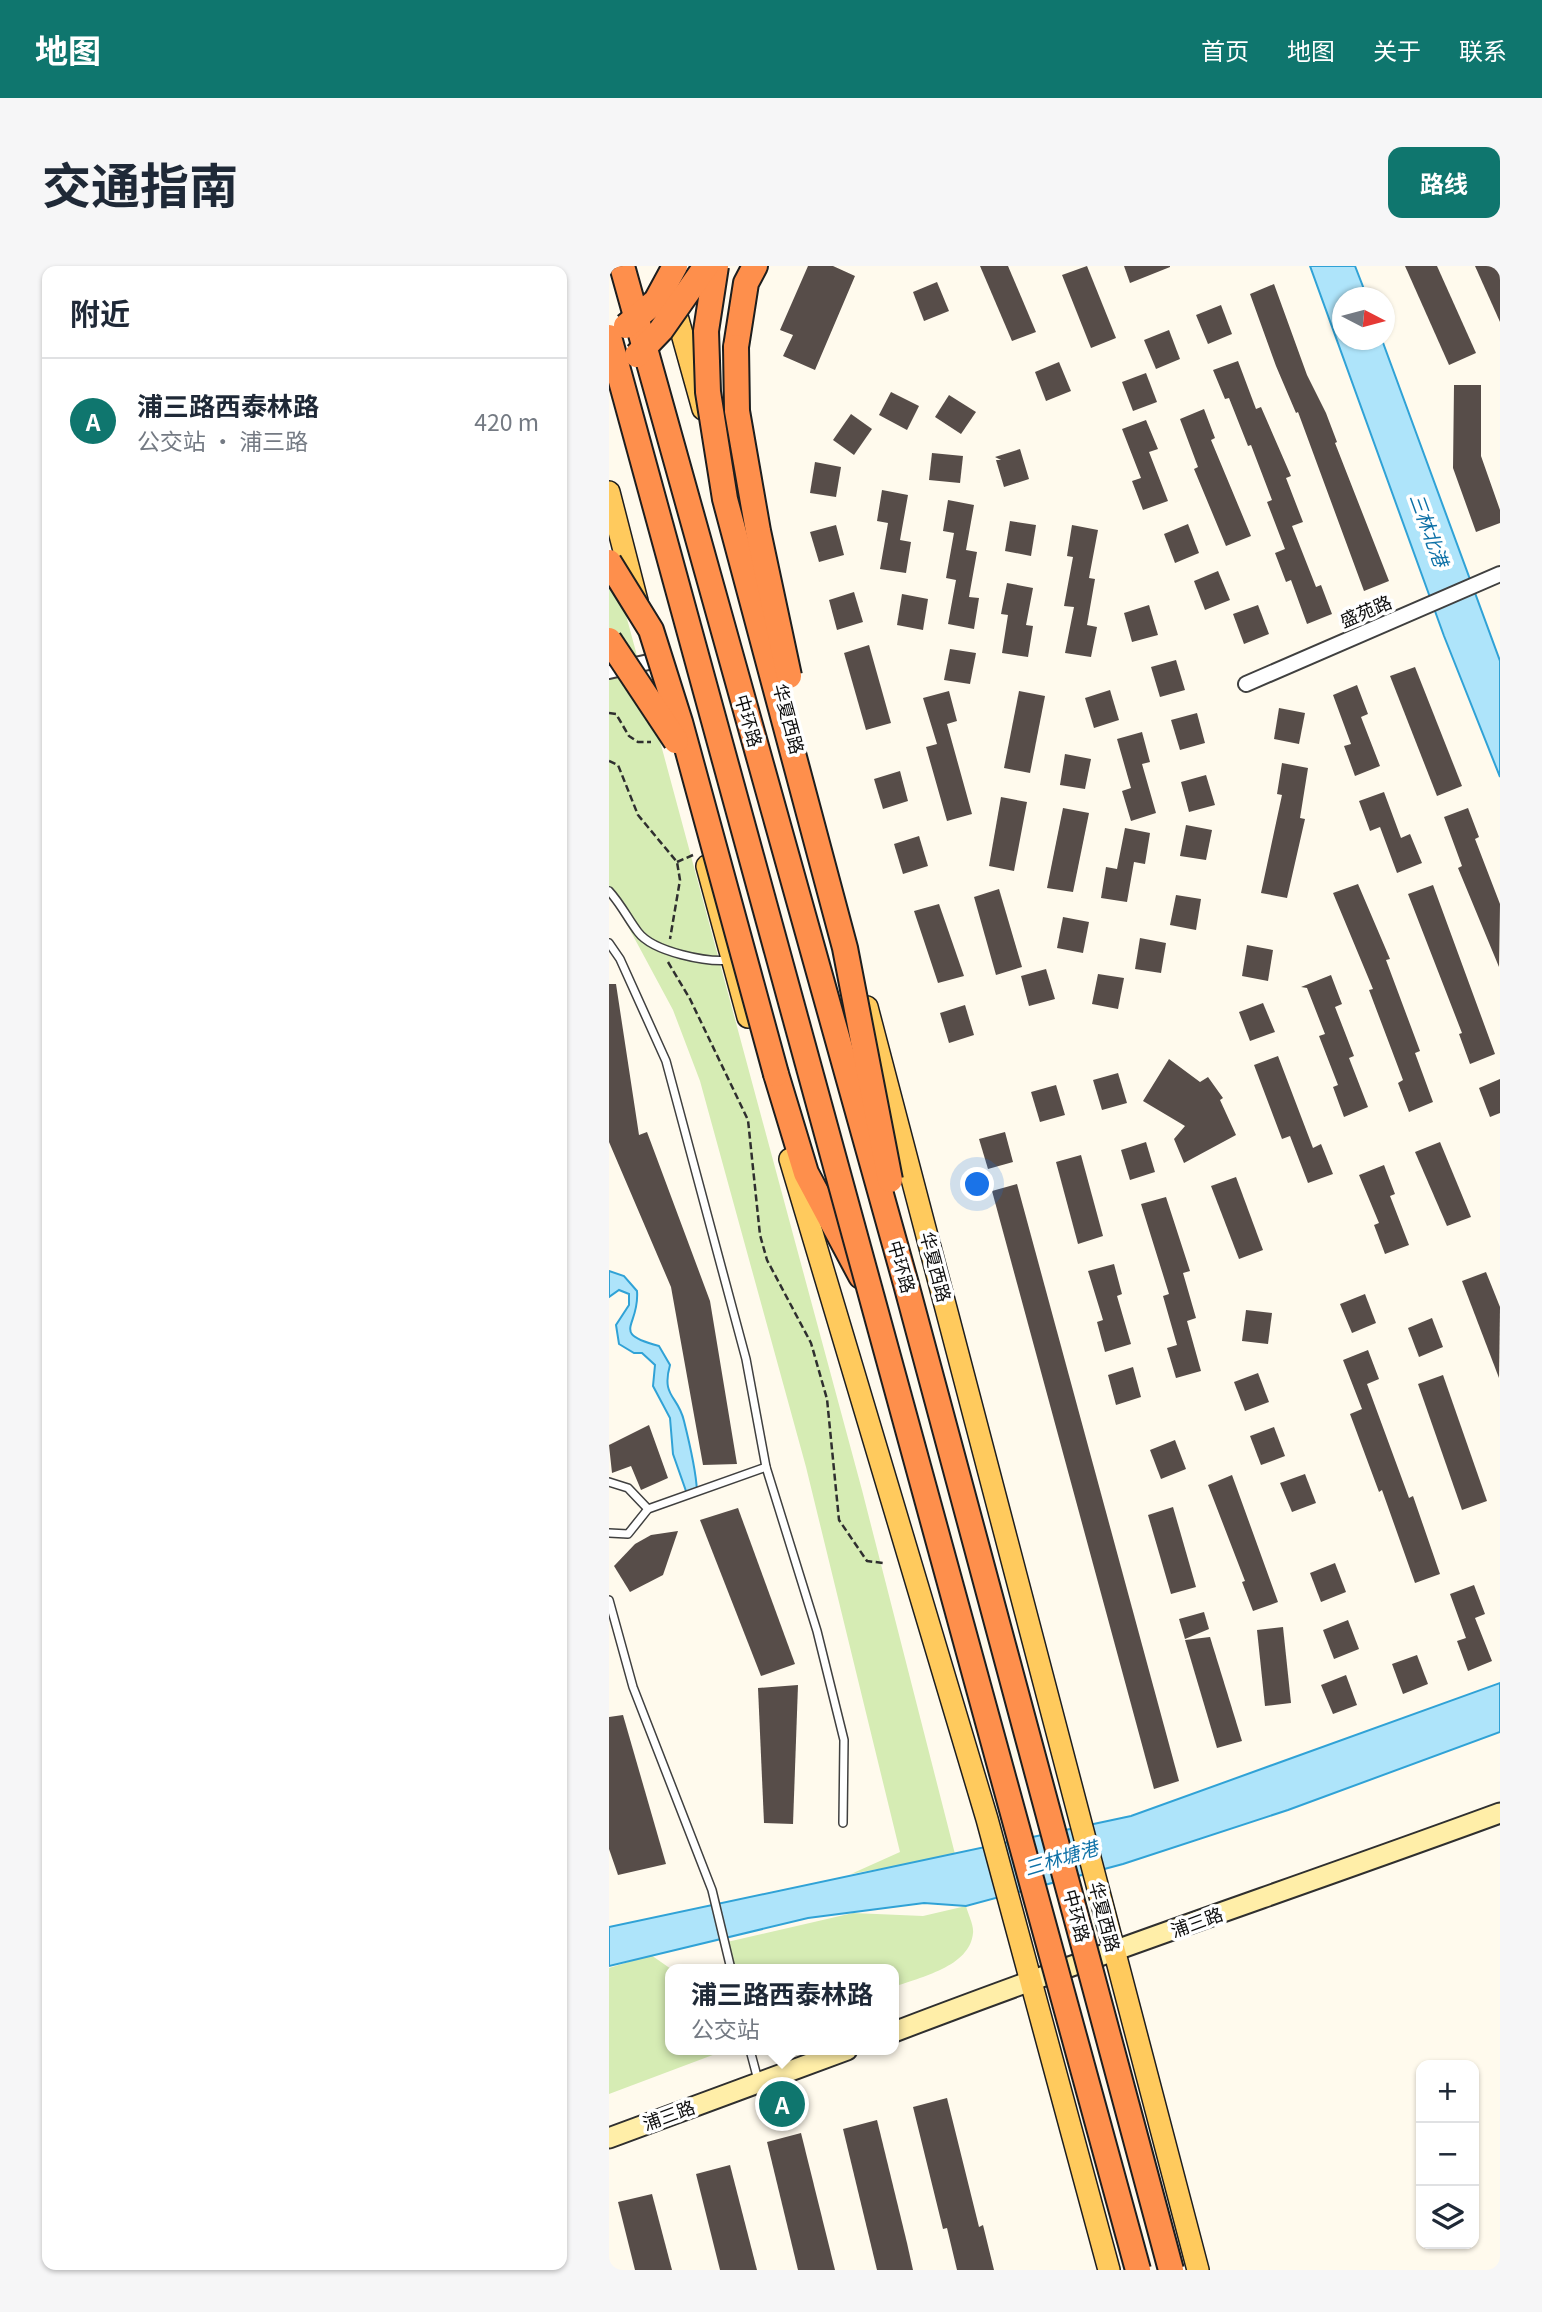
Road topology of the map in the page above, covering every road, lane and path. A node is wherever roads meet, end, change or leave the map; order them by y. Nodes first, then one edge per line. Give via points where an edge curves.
1 (622, 266) edge
2 (663, 266) edge
3 (675, 266) edge
4 (706, 266) edge
5 (716, 266) edge
6 (755, 266) edge
7 (609, 338) edge
8 (609, 377) edge
9 (609, 492) edge
10 (609, 562) edge
11 (1500, 574) edge
12 (609, 640) edge
13 (653, 661) junction
14 (609, 671) edge
15 (1246, 684) dead end
16 (609, 713) edge
17 (651, 742) dead end
18 (609, 761) edge
19 (796, 764) junction
20 (693, 770) junction
21 (703, 851) junction
22 (677, 862) junction
23 (609, 891) edge
24 (609, 943) edge
25 (668, 949) junction
26 (731, 960) junction
27 (906, 1284) junction
28 (871, 1295) junction
29 (766, 1467) junction
30 (609, 1482) edge
31 (648, 1509) junction
32 (609, 1533) edge
33 (883, 1563) dead end
34 (609, 1600) edge
35 (1500, 1814) edge
36 (843, 1823) dead end
37 (1114, 1953) junction
38 (730, 1964) edge
39 (1029, 1980) junction
40 (899, 2030) edge
41 (751, 2055) edge
42 (834, 2055) edge
43 (758, 2083) junction
44 (609, 2138) edge
45 (1109, 2270) edge
46 (1138, 2270) edge
47 (1171, 2270) edge
48 (1198, 2270) edge

1 - 27 highway, 中环路, bridge
2 - 37 main road, 华夏西路 via 862,988
3 - 7 highway, bridge via 656,301
4 - 8 highway, bridge via 661,330
5 - 19 highway, bridge via 706,331 715,443 725,499
6 - 19 highway, bridge via 746,283 736,347 737,411 791,686
7 - 28 highway, 中环路, bridge
9 - 13 main road
10 - 20 highway, bridge via 650,630
11 - 15 street, 盛苑路
12 - 20 highway, bridge
13 - 14 street
13 - 21 main road
16 - 17 path via 616,714 629,736
18 - 22 path via 618,765 638,815
19 - 27 highway, bridge via 845,948 884,1138
20 - 28 highway, bridge via 806,1173
21 - 22 path
21 - 26 main road
22 - 25 path via 680,880
23 - 25 lane via 639,934
24 - 29 lane via 666,1061 746,1359
25 - 26 lane via 710,962
25 - 33 path via 666,958 748,1120 760,1235 767,1260 811,1343 827,1399 839,1520 867,1561
26 - 39 main road via 987,1819
27 - 47 highway, 中环路, bridge
28 - 46 highway, 中环路, bridge
29 - 31 lane
29 - 36 lane via 817,1632 844,1740
30 - 31 lane via 628,1488
31 - 32 lane via 628,1534
34 - 38 lane via 633,1688 712,1890
35 - 37 main road, 浦三路
37 - 39 main road, 浦三路
37 - 48 main road, 华夏西路
39 - 40 main road, 浦三路
39 - 45 main road
41 - 43 lane
42 - 43 main road, 浦三路
43 - 44 main road, 浦三路

